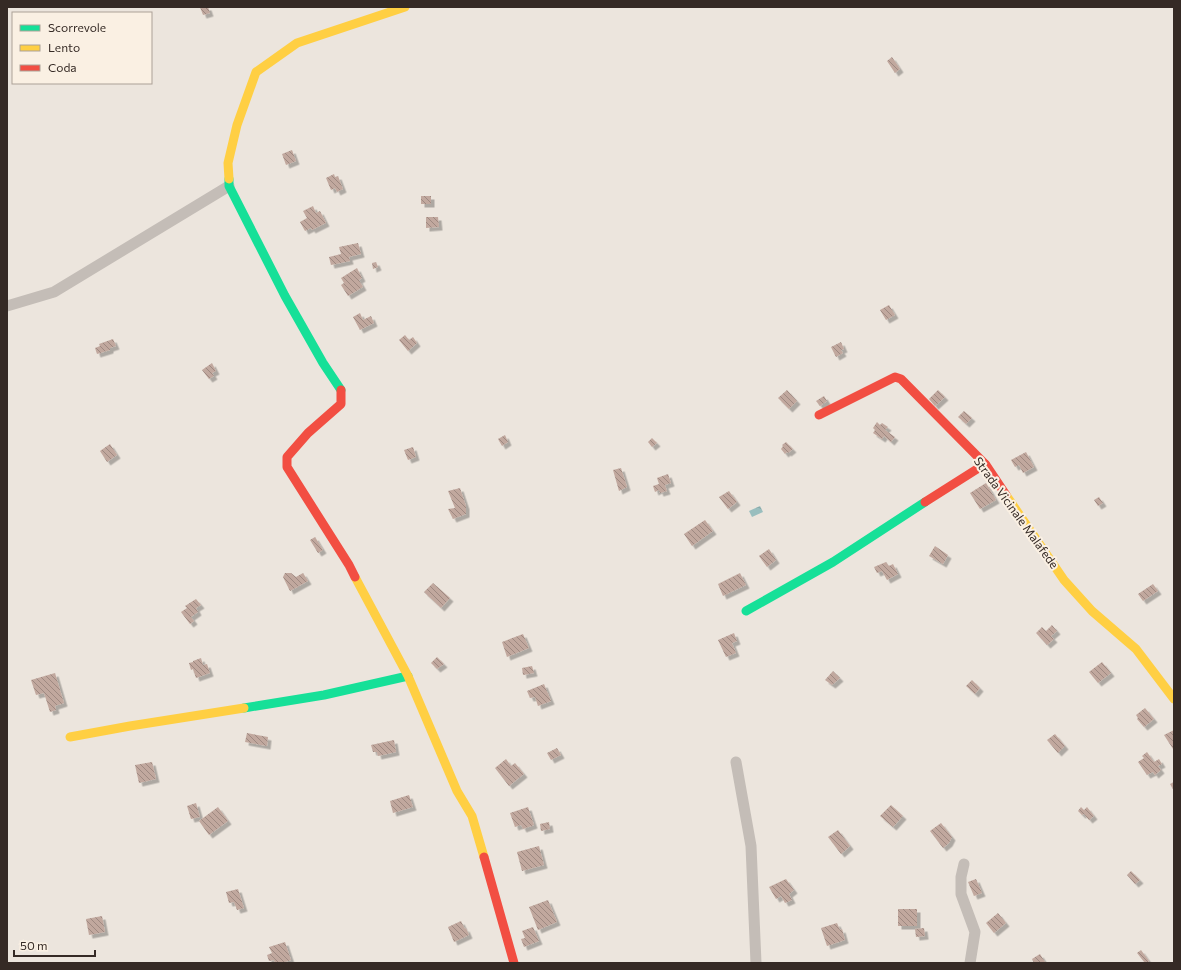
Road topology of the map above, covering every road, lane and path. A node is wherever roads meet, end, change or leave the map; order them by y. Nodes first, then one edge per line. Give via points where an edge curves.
1 (405, 7) edge
2 (229, 186) junction
3 (7, 306) edge
4 (819, 415) dead end
5 (985, 464) junction
6 (746, 611) dead end
7 (408, 676) junction
8 (1174, 699) edge
9 (70, 737) dead end
10 (736, 762) dead end
11 (964, 864) dead end
12 (514, 963) edge
13 (756, 963) edge
14 (970, 963) edge

1 - 2 street via 297,43 256,72 237,125 228,163
2 - 3 street via 54,292
2 - 7 street via 284,296 341,390 341,404 308,433 287,457 287,467 349,565
4 - 5 street, Strada Vicinale Malafede via 895,377 901,379
5 - 6 street via 833,562
5 - 8 street, Strada Vicinale Malafede via 1064,580 1092,611 1136,649
7 - 9 street via 324,695
7 - 12 street via 457,791 472,816
10 - 13 street via 751,846
11 - 14 street via 961,894 975,932

